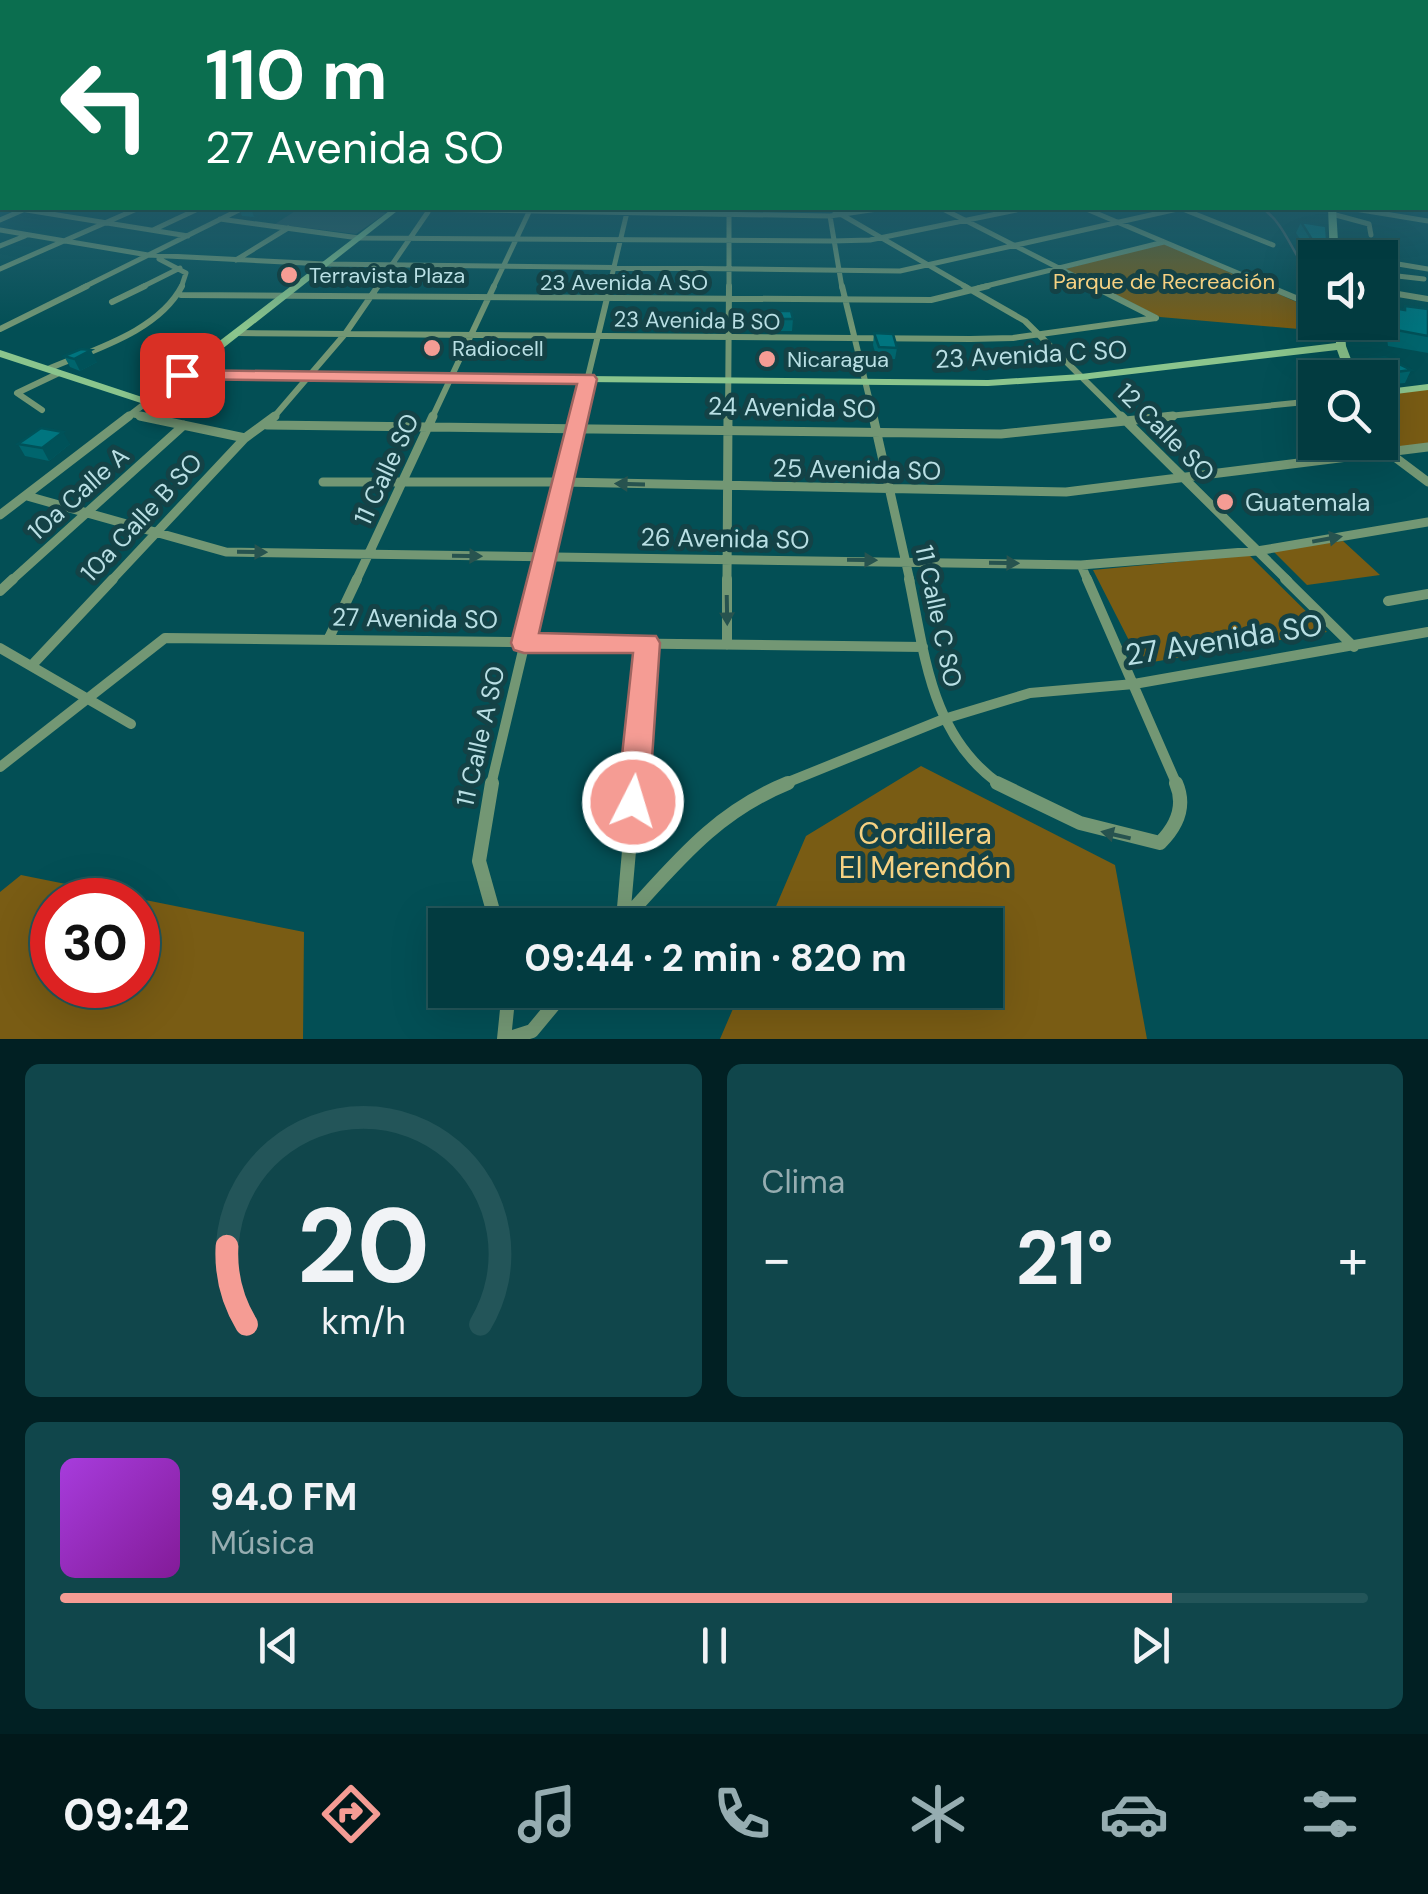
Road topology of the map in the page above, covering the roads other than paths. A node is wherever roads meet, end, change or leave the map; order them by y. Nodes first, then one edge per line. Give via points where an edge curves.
1 (10, 231) edge
2 (84, 231) edge
3 (162, 231) edge
4 (196, 231) edge
5 (282, 231) edge
6 (312, 231) edge
7 (367, 231) edge
8 (416, 231) edge
9 (518, 231) edge
10 (624, 231) edge
11 (729, 231) edge
12 (831, 231) edge
13 (871, 231) edge
14 (911, 231) edge
15 (989, 231) edge
16 (1088, 231) edge
17 (1139, 231) edge
18 (1240, 231) edge
19 (1371, 231) edge
20 (28, 234) junction
21 (1372, 235) dead end
22 (188, 236) junction
23 (358, 238) junction
24 (412, 238) junction
25 (883, 238) junction
26 (514, 239) junction
27 (622, 239) junction
28 (64, 240) junction
29 (729, 240) junction
30 (832, 242) junction
31 (1164, 242) junction
32 (1274, 245) dead end
33 (0, 246) edge
34 (1021, 247) junction
35 (148, 256) junction
36 (236, 260) junction
37 (324, 264) junction
38 (1398, 264) edge
39 (391, 266) junction
40 (932, 266) junction
41 (501, 267) junction
42 (180, 268) junction
43 (614, 268) junction
44 (1062, 268) junction
45 (0, 269) edge
46 (729, 269) junction
47 (1428, 269) edge
48 (838, 270) junction
49 (1398, 276) edge
50 (1424, 280) dead end
51 (975, 291) junction
52 (1398, 294) edge
53 (181, 295) junction
54 (282, 298) junction
55 (371, 298) junction
56 (487, 298) junction
57 (1298, 299) edge
58 (1428, 299) edge
59 (606, 300) junction
60 (729, 300) junction
61 (112, 302) dead end
62 (848, 302) junction
63 (0, 328) edge
64 (237, 333) junction
65 (345, 334) junction
66 (470, 334) junction
67 (1040, 335) junction
68 (598, 336) junction
69 (729, 338) junction
70 (856, 339) junction
71 (1340, 340) edge
72 (1341, 346) junction
73 (0, 353) edge
74 (1346, 360) edge
75 (54, 371) junction
76 (182, 375) junction
77 (306, 377) junction
78 (452, 377) junction
79 (1081, 377) junction
80 (588, 379) junction
81 (729, 380) junction
82 (866, 382) junction
83 (1428, 388) edge
84 (1398, 391) edge
85 (147, 402) junction
86 (1298, 403) edge
87 (42, 410) dead end
88 (131, 414) junction
89 (1129, 423) junction
90 (184, 425) junction
91 (267, 425) junction
92 (428, 426) junction
93 (574, 427) junction
94 (728, 428) junction
95 (878, 432) junction
96 (245, 438) junction
97 (1428, 447) edge
98 (1398, 451) edge
99 (1328, 460) edge
100 (1398, 460) edge
101 (1184, 479) junction
102 (323, 482) dead end
103 (401, 482) junction
104 (562, 482) junction
105 (1428, 482) edge
106 (728, 487) junction
107 (891, 490) junction
108 (27, 496) junction
109 (88, 510) junction
110 (0, 514) edge
111 (1428, 522) edge
112 (156, 534) junction
113 (1257, 551) junction
114 (369, 554) junction
115 (545, 557) junction
116 (726, 557) junction
117 (906, 561) junction
118 (1081, 565) junction
119 (0, 591) edge
120 (1428, 594) edge
121 (1388, 601) dead end
122 (1428, 632) edge
123 (329, 638) junction
124 (524, 643) junction
125 (647, 643) junction
126 (728, 645) junction
127 (922, 647) junction
128 (1354, 647) junction
129 (0, 648) edge
130 (33, 664) junction
131 (1134, 684) junction
132 (86, 697) junction
133 (944, 719) junction
134 (131, 724) dead end
135 (0, 767) edge
136 (491, 908) edge
137 (622, 908) edge
138 (635, 908) edge
139 (508, 1008) edge
140 (551, 1008) edge
141 (505, 1039) edge

1 - 20 street
2 - 28 street
3 - 22 street
4 - 22 street
5 - 36 street
6 - 23 street
7 - 23 street
8 - 24 street, 10a Calle B SO
9 - 26 street, 11 Calle SO
10 - 27 street, 11 Calle A SO
11 - 29 street
12 - 30 street, 11 Calle C SO
13 - 25 street, 12 Calle SO
14 - 25 street
15 - 34 street
16 - 34 street
17 - 31 street
18 - 32 street
19 - 21 street
20 - 28 street
20 - 33 street
22 - 35 street
23 - 24 street
23 - 37 street
24 - 26 street
24 - 39 street, 10a Calle B SO
25 - 30 street
25 - 40 street, 12 Calle SO
26 - 27 street
26 - 41 street, 11 Calle SO
27 - 29 street
27 - 43 street, 11 Calle A SO
28 - 35 street
28 - 45 street
29 - 30 street
29 - 46 street
30 - 48 street, 11 Calle C SO
31 - 44 street
31 - 57 street
34 - 40 street
34 - 44 street
35 - 36 street
35 - 42 street
35 - 63 street
36 - 37 street
37 - 39 street
37 - 54 street
38 - 47 street
39 - 41 street
39 - 55 street, 10a Calle B SO
40 - 48 street
40 - 51 street, 12 Calle SO
41 - 43 street
41 - 56 street, 11 Calle SO
42 - 53 street via 187,278
42 - 61 street
43 - 46 street
43 - 59 street, 11 Calle A SO
44 - 51 street, 23 Avenida A SO
44 - 67 street, 23 Avenida B SO via 1156,318
46 - 48 street
46 - 60 street
48 - 62 street, 11 Calle C SO
49 - 50 street
51 - 62 street, 23 Avenida A SO via 931,300
51 - 67 street, 12 Calle SO
52 - 58 street
53 - 54 street, 23 Avenida A SO
53 - 75 street via 141,325
54 - 55 street, 23 Avenida A SO
54 - 64 street
55 - 56 street, 23 Avenida A SO
55 - 65 street, 10a Calle B SO
56 - 59 street, 23 Avenida A SO
56 - 66 street, 11 Calle SO
59 - 60 street, 23 Avenida A SO
59 - 68 street, 11 Calle A SO
60 - 62 street, 23 Avenida A SO
60 - 69 street
62 - 70 street, 11 Calle C SO
64 - 65 street, 23 Avenida B SO
64 - 76 street
65 - 66 street, 23 Avenida B SO
65 - 77 street, 10a Calle B SO
66 - 68 street, 23 Avenida B SO
66 - 78 street, 11 Calle SO
67 - 70 street, 23 Avenida B SO
67 - 79 street, 12 Calle SO
68 - 69 street, 23 Avenida B SO
68 - 80 street, 11 Calle A SO
69 - 70 street, 23 Avenida B SO
69 - 81 street
70 - 82 street, 11 Calle C SO
71 - 72 street
72 - 74 street
72 - 79 street, 23 Avenida C SO
73 - 75 street
75 - 85 street
75 - 87 street via 16,395
76 - 77 street, 23 Avenida C SO
76 - 85 street
77 - 78 street, 23 Avenida C SO
77 - 91 street, 10a Calle B SO
78 - 80 street, 23 Avenida C SO
78 - 92 street, 11 Calle SO
79 - 82 street, 23 Avenida C SO
79 - 89 street, 12 Calle SO
80 - 81 street, 23 Avenida C SO
80 - 93 street, 11 Calle A SO
81 - 82 street, 23 Avenida C SO
81 - 94 street
82 - 95 street, 11 Calle C SO
83 - 84 street
85 - 88 street
86 - 89 street, 24 Avenida SO
88 - 90 street
88 - 108 street
89 - 95 street, 24 Avenida SO via 1000,434
89 - 101 street, 12 Calle SO
90 - 96 street
90 - 109 street, 10a Calle A
91 - 92 street, 24 Avenida SO
91 - 96 street, 10a Calle B SO
92 - 93 street, 24 Avenida SO
92 - 103 street, 11 Calle SO
93 - 94 street, 24 Avenida SO
93 - 104 street, 11 Calle A SO
94 - 95 street, 24 Avenida SO
94 - 106 street
95 - 107 street, 11 Calle C SO
96 - 112 street, 10a Calle B SO
97 - 98 street
99 - 101 street, 25 Avenida SO
100 - 105 street
101 - 107 street, 25 Avenida SO via 1066,492
101 - 113 street, 12 Calle SO
102 - 103 street, 25 Avenida SO
103 - 104 street, 25 Avenida SO
103 - 114 street, 11 Calle SO
106 -> 104 street, 25 Avenida SO
104 - 115 street, 11 Calle A SO
106 - 107 street, 25 Avenida SO
106 - 116 street
107 - 117 street, 11 Calle C SO
108 - 109 street, 26 Avenida SO
108 - 110 street
109 - 112 street, 26 Avenida SO
109 - 119 street, 10a Calle A
113 -> 111 street, 26 Avenida SO
112 -> 114 street, 26 Avenida SO via 226,552
112 - 130 street, 10a Calle B SO
113 - 118 street, 26 Avenida SO
113 - 128 street, 12 Calle SO
114 -> 115 street, 26 Avenida SO
114 - 123 street, 11 Calle SO
115 - 116 street, 26 Avenida SO
115 - 124 street, 11 Calle A SO
116 -> 117 street, 26 Avenida SO
116 -> 126 street
117 -> 118 street, 26 Avenida SO
117 - 127 street, 11 Calle C SO
118 - 131 street
120 - 121 street
122 - 128 street, 27 Avenida SO
123 - 124 street, 27 Avenida SO
123 - 132 street, 27 Avenida SO via 161,638
124 - 125 street, 27 Avenida SO
124 - 136 street, 11 Calle A SO via 478,861
125 - 126 street, 27 Avenida SO
125 - 137 street
126 - 127 street, 27 Avenida SO
127 - 133 street, 11 Calle C SO
128 - 131 street, 27 Avenida SO
129 - 130 street
130 - 132 street
131 - 133 street, 27 Avenida SO via 1030,693
131 -> 133 street, 11 Calle C SO via 1182,797 1175,828 1160,843 1097,831 988,776 960,749
132 - 134 street
132 - 135 street
133 - 138 street, 27 Avenida SO via 750,798 708,830
139 - 141 street
140 - 141 street via 532,1031

